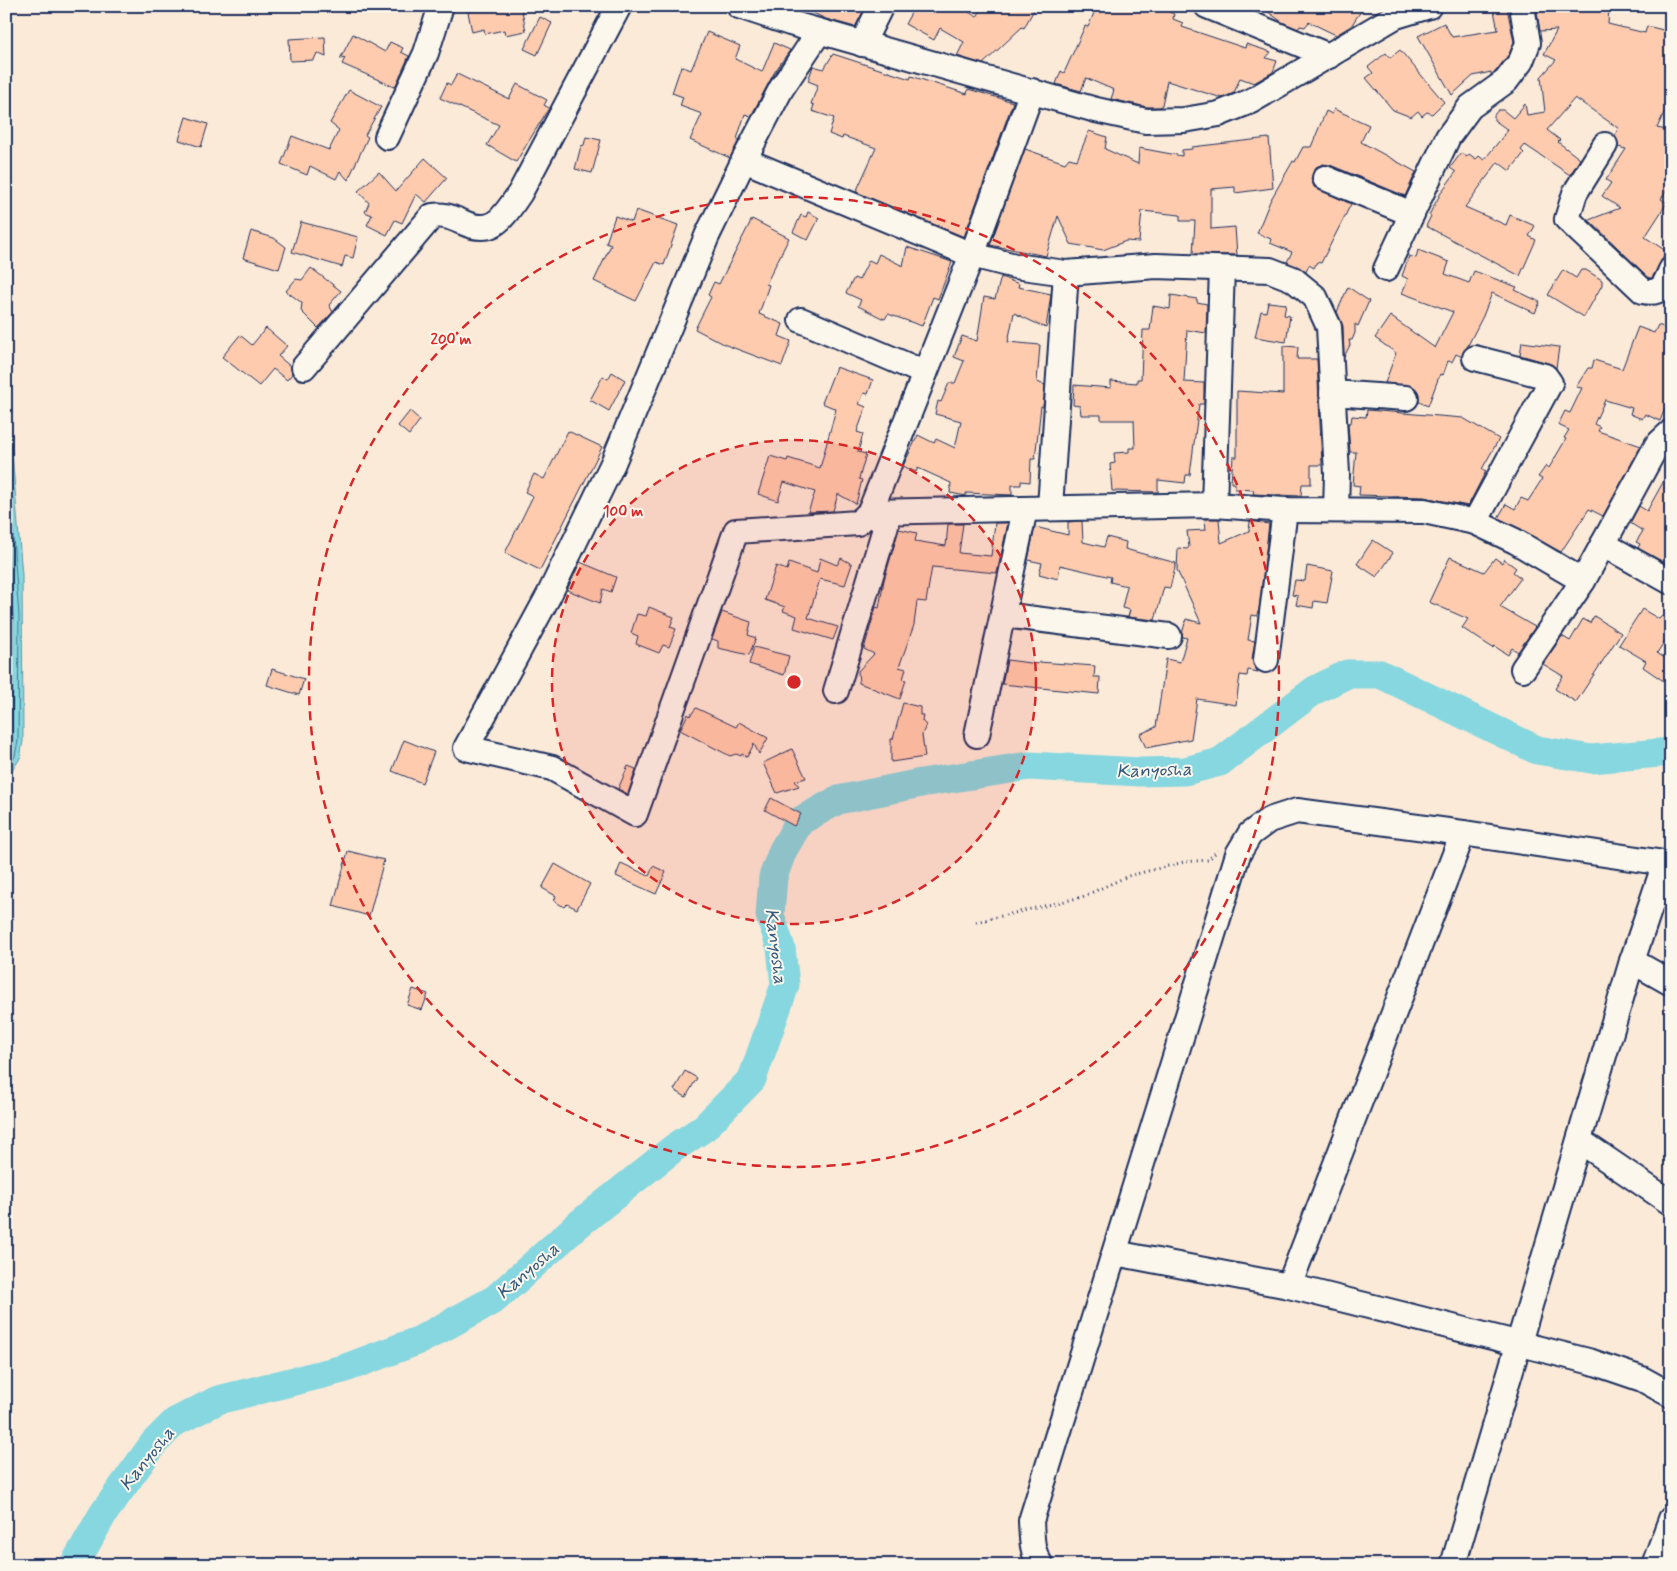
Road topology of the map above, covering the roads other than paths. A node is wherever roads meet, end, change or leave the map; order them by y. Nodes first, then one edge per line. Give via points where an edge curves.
1 (441, 6) edge
2 (619, 6) edge
3 (739, 6) edge
4 (880, 6) edge
5 (1207, 6) edge
6 (1429, 6) edge
7 (1522, 6) edge
8 (1390, 11) edge
9 (819, 32) junction
10 (862, 44) junction
11 (1329, 56) junction
12 (1032, 91) junction
13 (387, 137) dead end
14 (1604, 145) dead end
15 (744, 160) junction
16 (1325, 178) dead end
17 (1412, 214) junction
18 (972, 255) junction
19 (1222, 269) junction
20 (1386, 269) dead end
21 (1671, 270) edge
22 (1066, 274) junction
23 (801, 320) dead end
24 (1475, 358) dead end
25 (304, 367) dead end
26 (925, 373) junction
27 (1332, 393) junction
28 (1406, 398) dead end
29 (1671, 432) edge
30 (1214, 505) junction
31 (1050, 508) junction
32 (1025, 509) junction
33 (1285, 510) junction
34 (1336, 510) junction
35 (870, 512) junction
36 (1475, 522) junction
37 (1603, 544) junction
38 (1583, 581) junction
39 (1671, 582) edge
40 (1004, 615) junction
41 (1169, 636) dead end
42 (1266, 660) dead end
43 (1523, 669) dead end
44 (836, 691) dead end
45 (977, 735) dead end
46 (1463, 833) junction
47 (1668, 864) edge
48 (1632, 961) junction
49 (1671, 983) edge
50 (1580, 1142) junction
51 (1671, 1203) edge
52 (1115, 1253) junction
53 (1290, 1286) junction
54 (1520, 1344) junction
55 (1671, 1396) edge
56 (1671, 1519) edge
57 (1040, 1565) edge
58 (1454, 1565) edge
59 (1654, 1565) edge

1 - 13 street via 426,53
2 - 25 street via 520,193 504,216 489,228 479,229 444,214 432,216
3 - 9 street
4 - 10 street
5 - 11 street
6 - 8 street
7 - 17 street via 1528,44 1521,61 1506,81 1462,116 1448,137
8 - 11 street
9 - 10 street
9 - 15 street via 781,89
10 - 12 street
11 - 12 street via 1251,102 1219,114 1184,120 1146,121
12 - 18 street
14 - 21 street via 1575,193 1567,219 1643,291 1660,291
15 - 18 street
15 - 35 street via 707,236 613,463 549,595 466,748 552,768 635,814 736,531 858,522
16 - 17 street
17 - 20 street
18 - 22 street
18 - 26 street
19 - 22 street via 1156,266
19 - 27 street via 1270,270 1293,279 1315,297 1329,327
19 - 30 street
22 - 31 street
23 - 26 street
24 - 36 street via 1545,376 1550,383
26 - 35 street
27 - 28 street
27 - 34 street
29 - 37 street via 1657,445
30 - 31 street
30 - 33 street
31 - 32 street
32 - 35 street
32 - 40 street
33 - 34 street
33 - 42 street
34 - 36 street via 1424,511
35 - 44 street via 886,526
36 - 38 street via 1515,541
37 - 38 street
37 - 39 street
38 - 43 street
40 - 41 street
40 - 45 street
46 - 47 street
46 - 52 street via 1297,811 1269,820 1250,834 1238,854
46 - 53 street
47 - 48 street
48 - 49 street
48 - 50 street
50 - 51 street
50 - 54 street
52 - 53 street
52 - 57 street via 1031,1521 1032,1542
53 - 54 street
54 - 55 street via 1642,1379
54 - 58 street
56 - 59 street

